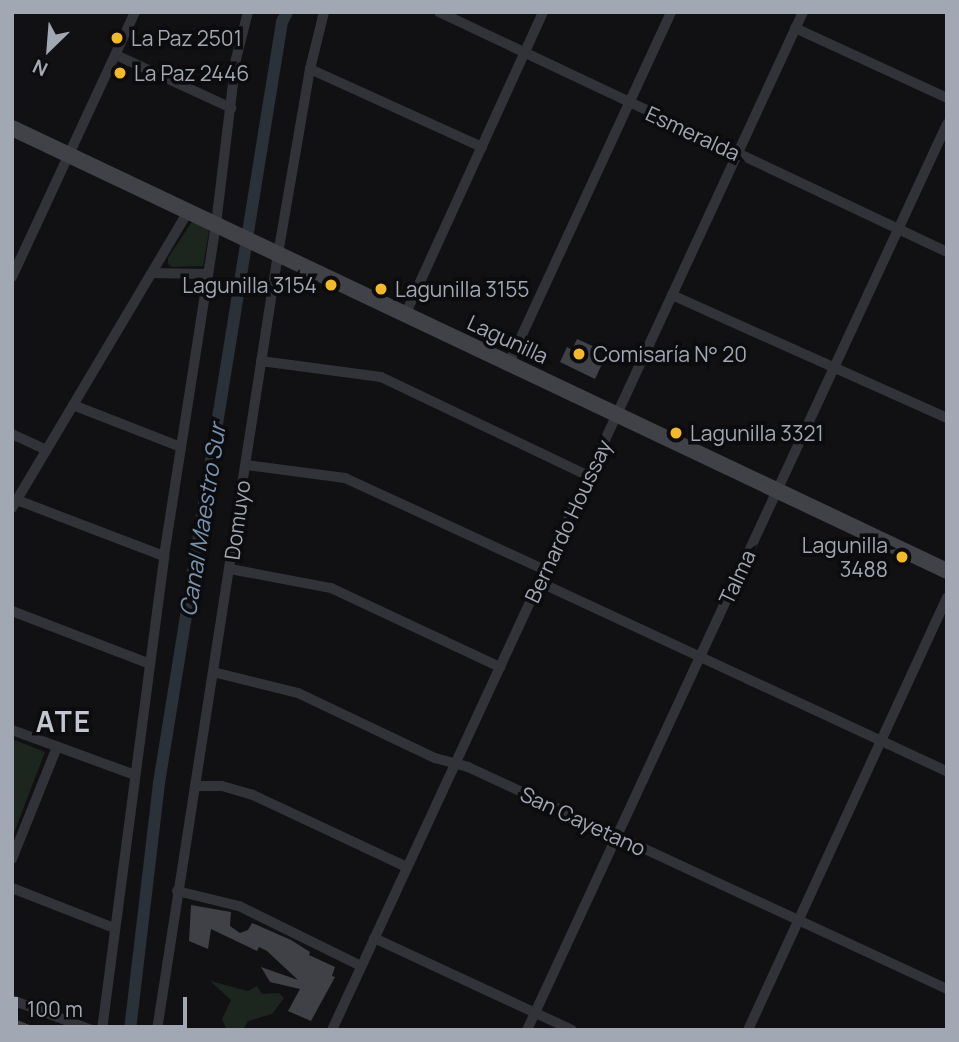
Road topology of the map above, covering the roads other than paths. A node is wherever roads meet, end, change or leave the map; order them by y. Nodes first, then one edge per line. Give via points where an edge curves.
1 (135, 12) edge
2 (248, 12) edge
3 (324, 12) edge
4 (439, 12) edge
5 (543, 12) edge
6 (671, 12) edge
7 (803, 12) edge
8 (795, 28) junction
9 (524, 53) junction
10 (116, 55) junction
11 (310, 69) junction
12 (947, 98) edge
13 (629, 102) junction
14 (231, 108) junction
15 (947, 124) edge
16 (12, 128) edge
17 (481, 147) junction
18 (69, 154) junction
19 (737, 154) junction
20 (188, 211) junction
21 (216, 225) junction
22 (898, 230) junction
23 (947, 253) edge
24 (278, 254) junction
25 (152, 273) junction
26 (208, 274) junction
27 (12, 277) edge
28 (672, 295) junction
29 (405, 314) junction
30 (261, 361) junction
31 (509, 363) junction
32 (834, 367) junction
33 (73, 405) junction
34 (618, 415) junction
35 (947, 418) edge
36 (12, 434) edge
37 (181, 447) junction
38 (46, 450) junction
39 (246, 465) junction
40 (589, 476) junction
41 (777, 491) junction
42 (15, 504) edge
43 (164, 556) junction
44 (230, 569) junction
45 (545, 570) junction
46 (947, 571) edge
47 (539, 582) junction
48 (947, 598) edge
49 (12, 611) edge
50 (700, 656) junction
51 (150, 664) junction
52 (500, 667) junction
53 (213, 672) junction
54 (12, 730) edge
55 (881, 740) junction
56 (57, 747) junction
57 (455, 763) junction
58 (947, 771) edge
59 (135, 775) junction
60 (195, 786) junction
61 (617, 836) junction
62 (12, 859) edge
63 (407, 867) junction
64 (12, 888) edge
65 (177, 891) junction
66 (798, 920) junction
67 (114, 928) junction
68 (374, 938) junction
69 (362, 966) junction
70 (947, 989) edge
71 (12, 1000) edge
72 (535, 1013) junction
73 (92, 1030) edge
74 (102, 1030) edge
75 (157, 1030) edge
76 (332, 1030) edge
77 (527, 1030) edge
78 (572, 1030) edge
79 (748, 1030) edge

1 - 10 street
2 - 14 street via 236,59
3 - 11 street, Domuyo
4 - 9 street, Esmeralda
5 - 9 street
6 - 13 street
7 - 8 street, Bernardo Houssay
8 - 12 street
8 - 19 street, Bernardo Houssay
9 - 13 street, Esmeralda
9 - 17 street
10 - 14 street
10 - 18 street
11 - 17 street
11 - 24 street, Domuyo
13 - 19 street, Esmeralda
13 - 31 street
14 - 21 street
15 - 22 street, Talma
16 - 18 main road, Lagunilla
17 - 29 street
18 - 20 main road, Lagunilla
18 - 27 street
19 - 22 street, Esmeralda
19 - 28 street, Bernardo Houssay
20 - 21 main road, Lagunilla
20 - 25 street
21 - 24 main road, Lagunilla
21 - 26 street
22 - 23 street, Esmeralda
22 - 32 street, Talma
24 - 29 main road, Lagunilla
24 - 30 street, Domuyo
25 - 26 street
25 - 33 street
26 - 37 street
28 - 32 street
28 - 34 street, Bernardo Houssay
29 - 31 main road, Lagunilla
30 - 39 street, Domuyo
30 - 40 street via 381,377
31 - 34 main road, Lagunilla
32 - 35 street
32 - 41 street, Talma
33 - 37 street
33 - 38 street
34 - 40 street, Bernardo Houssay
34 - 41 main road, Lagunilla
36 - 38 street
37 - 43 street
38 - 42 street
39 - 44 street, Domuyo
39 - 45 street via 345,478
40 - 45 street, Bernardo Houssay
41 - 46 main road, Lagunilla
41 - 50 street, Talma
42 - 43 street
43 - 51 street
44 - 52 street via 331,588
44 - 53 street, Domuyo
45 - 47 street, Bernardo Houssay
47 - 50 street
47 - 52 street, Bernardo Houssay
48 - 55 street
49 - 51 street
50 - 55 street
50 - 61 street, Talma
51 - 59 street
52 - 57 street, Bernardo Houssay
53 - 57 street, San Cayetano via 298,693 435,758
53 - 60 street, Domuyo
54 - 56 street
55 - 58 street
55 - 66 street
56 - 59 street
56 - 62 street
57 - 61 street, San Cayetano
57 - 63 street, Bernardo Houssay
59 - 67 street
60 - 63 street via 222,786 253,795
60 - 65 street, Domuyo
61 - 66 street, San Cayetano
61 - 72 street, Talma
63 - 68 street, Bernardo Houssay
64 - 67 street
65 - 69 street via 239,906
65 - 75 street, Domuyo
66 - 70 street, San Cayetano
66 - 79 street
67 - 74 street
68 - 69 street, Bernardo Houssay
68 - 72 street
69 - 76 street, Bernardo Houssay
71 - 73 street
72 - 77 street, Talma
72 - 78 street

